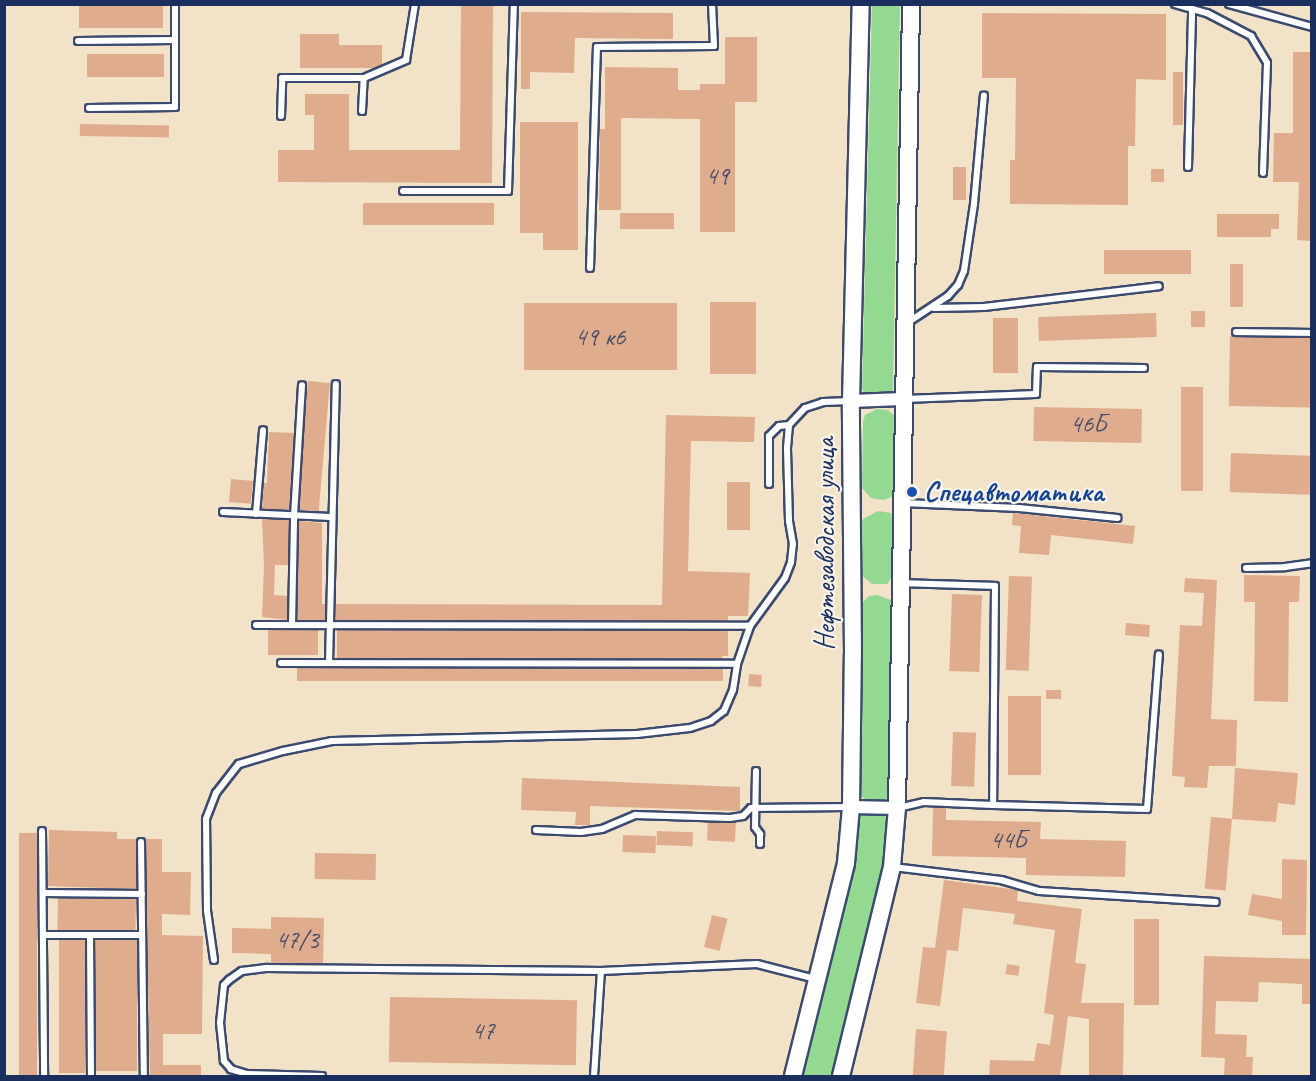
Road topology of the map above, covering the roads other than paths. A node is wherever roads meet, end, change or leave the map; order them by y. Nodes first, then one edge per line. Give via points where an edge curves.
1 (175, 4) edge
2 (415, 4) edge
3 (514, 4) edge
4 (712, 4) edge
5 (861, 4) edge
6 (911, 4) edge
7 (1175, 4) edge
8 (1228, 4) edge
9 (1192, 9) junction
10 (1311, 27) edge
11 (175, 40) junction
12 (78, 41) dead end
13 (364, 78) junction
14 (984, 95) dead end
15 (89, 108) dead end
16 (362, 111) dead end
17 (281, 116) dead end
18 (1188, 167) dead end
19 (1263, 173) dead end
20 (403, 191) dead end
21 (590, 268) dead end
22 (1160, 286) dead end
23 (934, 308) junction
24 (905, 324) junction
25 (1236, 332) dead end
26 (1311, 333) edge
27 (1144, 368) dead end
28 (336, 384) dead end
29 (302, 385) dead end
30 (903, 399) junction
31 (851, 401) junction
32 (789, 425) junction
33 (263, 430) dead end
34 (769, 484) dead end
35 (902, 503) junction
36 (223, 512) dead end
37 (256, 514) junction
38 (294, 516) junction
39 (331, 517) junction
40 (1117, 518) dead end
41 (1311, 563) edge
42 (1246, 568) dead end
43 (901, 583) junction
44 (256, 625) dead end
45 (292, 625) junction
46 (329, 625) junction
47 (750, 626) junction
48 (1159, 654) dead end
49 (281, 663) dead end
50 (329, 663) junction
51 (737, 664) junction
52 (756, 771) dead end
53 (993, 805) junction
54 (851, 807) junction
55 (756, 808) junction
56 (897, 808) junction
57 (536, 830) dead end
58 (42, 831) dead end
59 (141, 842) dead end
60 (760, 844) dead end
61 (892, 867) junction
62 (43, 893) junction
63 (142, 894) junction
64 (1216, 902) dead end
65 (43, 935) junction
66 (90, 935) junction
67 (142, 935) junction
68 (214, 960) dead end
69 (601, 970) junction
70 (817, 979) junction
71 (44, 1077) edge
72 (91, 1077) edge
73 (144, 1077) edge
74 (321, 1077) edge
75 (594, 1077) edge
76 (793, 1077) edge
77 (841, 1077) edge

1 - 11 lane
2 - 13 lane via 406,60
3 - 20 lane via 508,191
4 - 21 lane via 714,46 597,47
5 - 31 main road, Нефтезаводская улица
6 - 24 main road
7 - 9 lane
8 - 10 lane
9 - 18 lane
9 - 19 lane via 1251,36 1267,63
11 - 12 lane
11 - 15 lane via 175,107
13 - 16 lane
13 - 17 lane via 282,78
14 - 23 lane via 964,271 958,285
22 - 23 lane via 984,307
23 - 24 lane
24 - 30 main road
25 - 26 lane
27 - 30 lane via 1037,367 1036,394
28 - 39 lane
29 - 38 lane
30 - 31 street
30 - 35 main road
31 - 32 lane via 823,402 805,408
31 - 54 main road, Нефтезаводская улица
32 - 34 lane via 779,426 769,436
32 - 47 lane via 791,561 785,578
33 - 37 lane
35 - 40 lane via 1019,508
35 - 43 main road
36 - 37 lane
37 - 38 lane
38 - 39 lane
38 - 45 lane
39 - 46 lane
41 - 42 lane
43 - 53 lane via 995,586
43 - 56 main road
44 - 45 lane
45 - 46 lane
46 - 47 lane
46 - 50 lane
47 - 51 lane
48 - 53 lane via 1147,809
49 - 50 lane
50 - 51 lane
51 - 68 lane via 733,690 724,711 711,721 690,728 637,734 332,741 239,764 216,793 206,819 207,911
52 - 55 lane
53 - 56 lane via 924,802
54 - 55 lane
54 - 56 street
54 - 70 main road, Нефтезаводская улица via 846,863
55 - 57 lane via 730,819 635,815 602,829
55 - 60 lane via 754,827 760,834
56 - 61 main road
58 - 62 lane
59 - 63 lane
61 - 64 lane via 1001,880 1039,891
61 - 77 main road
62 - 63 lane
62 - 65 lane
63 - 67 lane
65 - 66 lane
65 - 71 lane
66 - 67 lane
66 - 72 lane
67 - 73 lane
69 - 70 lane via 757,964
69 - 74 lane via 268,968 242,971 229,980 224,985 220,1023 224,1061 231,1069 247,1074
69 - 75 lane
70 - 76 main road, Нефтезаводская улица

